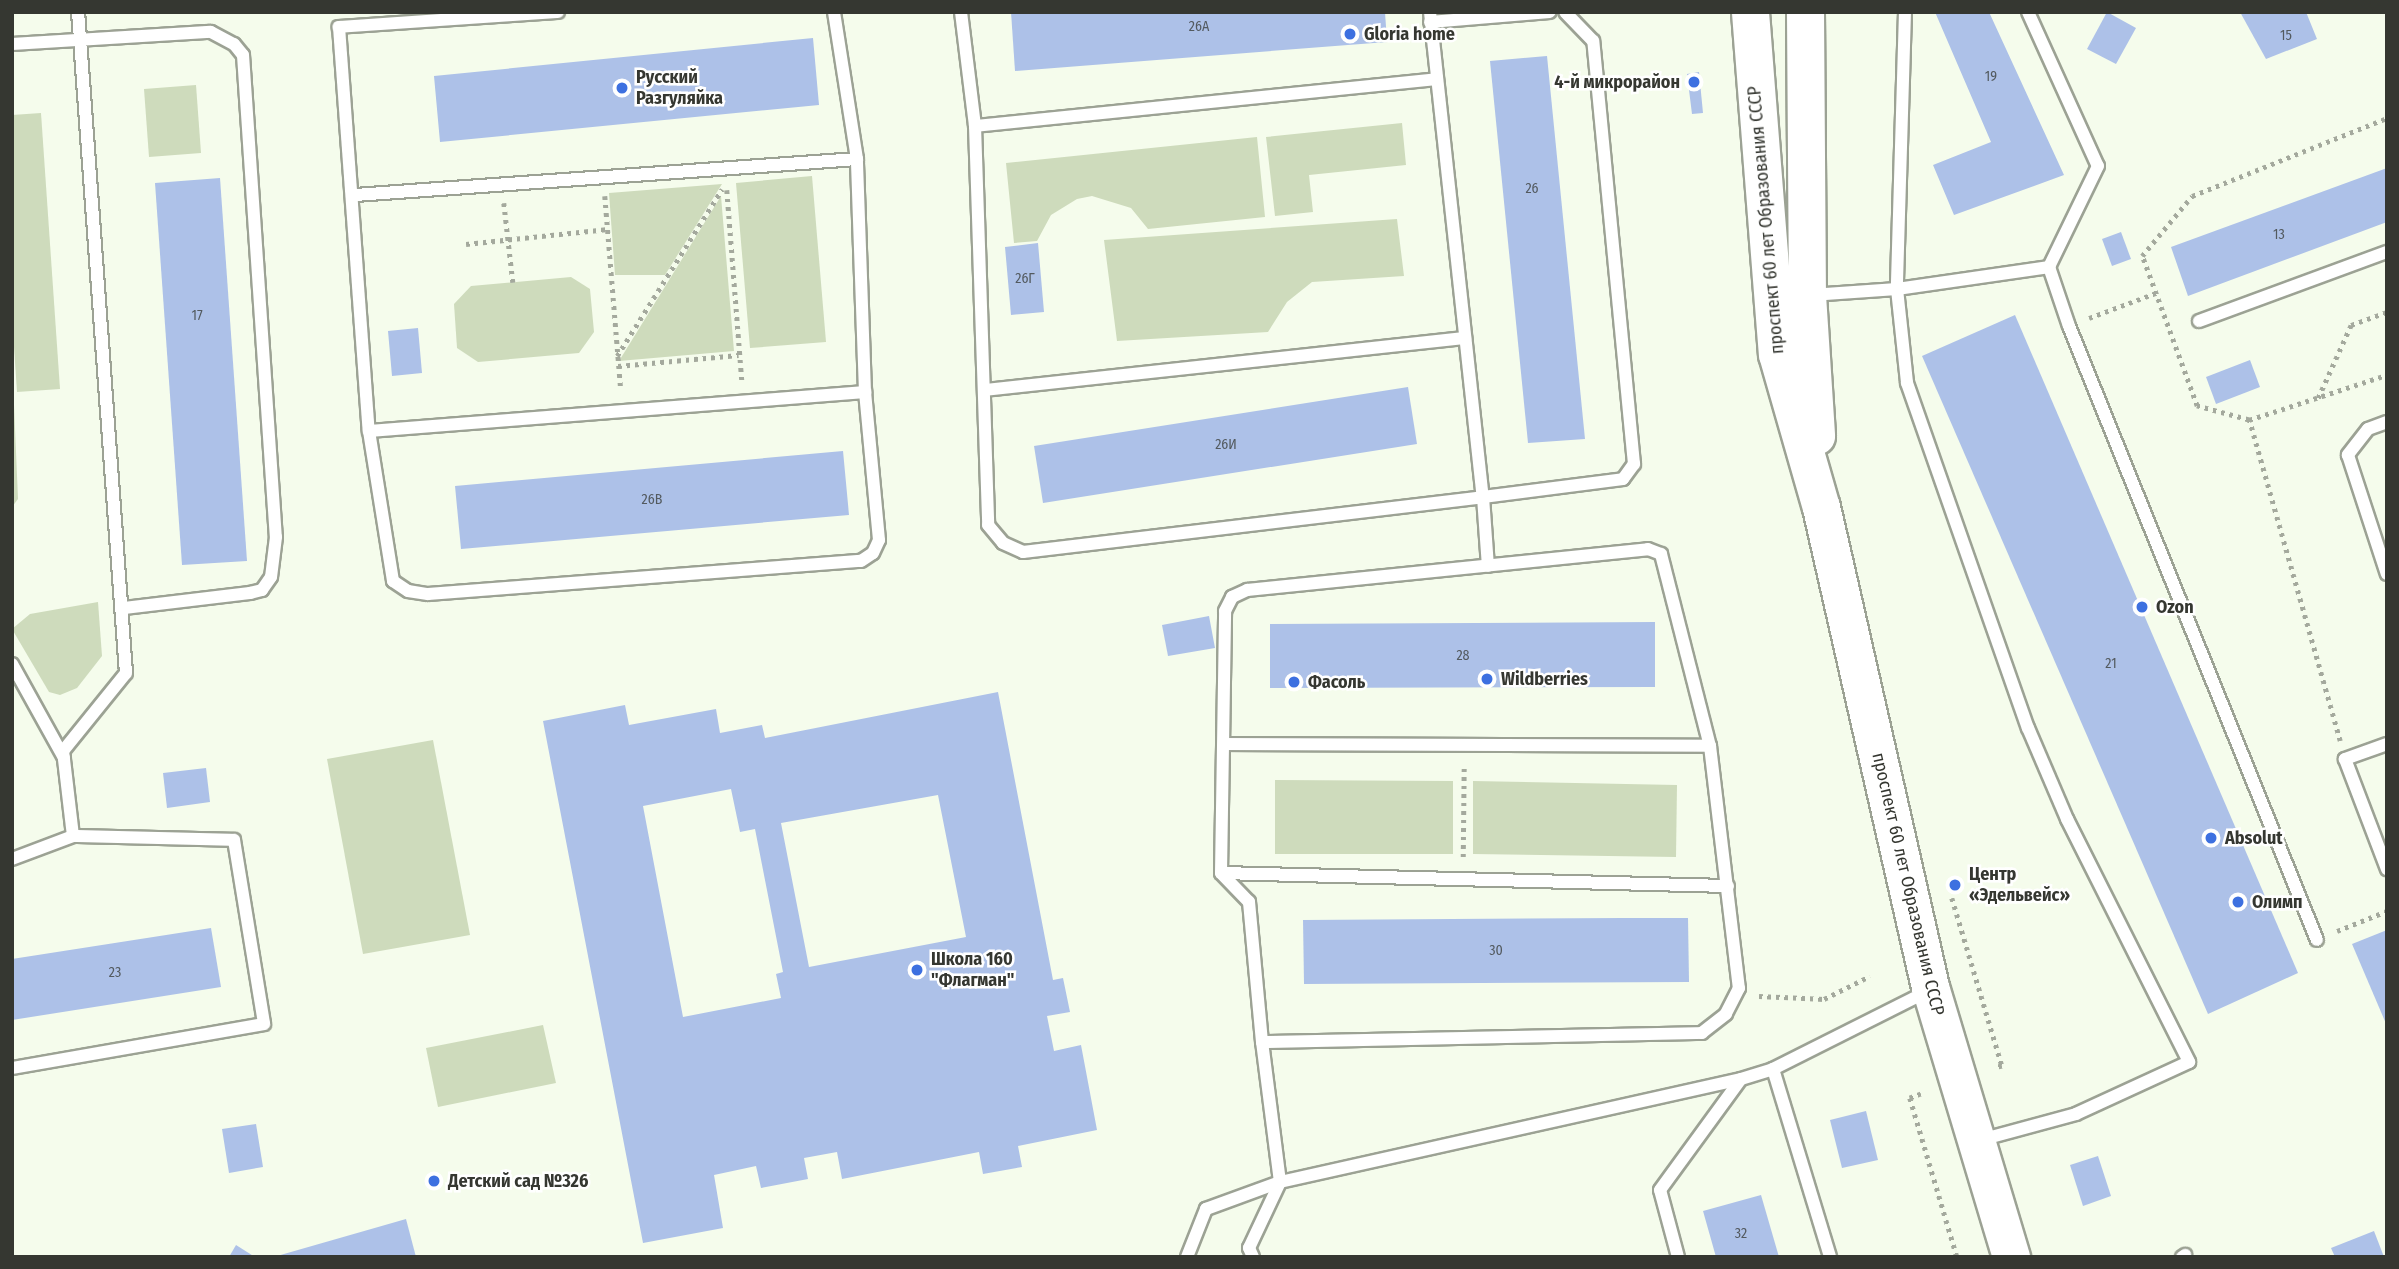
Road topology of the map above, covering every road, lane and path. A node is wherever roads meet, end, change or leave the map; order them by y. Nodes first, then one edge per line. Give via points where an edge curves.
1 (78, 12) edge
2 (338, 12) edge
3 (558, 12) edge
4 (834, 12) edge
5 (961, 12) edge
6 (1550, 12) edge
7 (1565, 12) edge
8 (1750, 12) edge
9 (1805, 12) edge
10 (1905, 12) edge
11 (2028, 12) edge
12 (1430, 17) edge
13 (339, 27) junction
14 (79, 39) junction
15 (12, 44) edge
16 (1436, 79) junction
17 (2387, 118) edge
18 (975, 126) junction
19 (857, 159) junction
20 (607, 176) junction
21 (501, 185) junction
22 (355, 195) junction
23 (608, 229) junction
24 (511, 240) junction
25 (466, 244) dead end
26 (2387, 253) edge
27 (2049, 267) junction
28 (513, 282) dead end
29 (1897, 289) junction
30 (2156, 293) junction
31 (1807, 295) junction
32 (2387, 312) edge
33 (2199, 321) dead end
34 (2069, 326) junction
35 (1465, 338) junction
36 (739, 355) junction
37 (617, 357) junction
38 (618, 366) junction
39 (2387, 375) edge
40 (985, 390) junction
41 (865, 391) junction
42 (2318, 398) junction
43 (744, 402) junction
44 (624, 411) junction
45 (2249, 420) junction
46 (2387, 422) edge
47 (369, 431) junction
48 (1483, 497) junction
49 (1821, 507) junction
50 (1488, 566) junction
51 (2387, 574) edge
52 (124, 608) junction
53 (12, 664) edge
54 (1226, 744) junction
55 (2387, 744) edge
56 (1464, 745) junction
57 (1710, 746) junction
58 (63, 751) junction
59 (2345, 759) junction
60 (73, 836) junction
61 (12, 859) edge
62 (2387, 869) edge
63 (1221, 873) junction
64 (1463, 879) junction
65 (1728, 886) junction
66 (1952, 898) dead end
67 (2387, 911) edge
68 (2317, 940) joint
69 (1870, 976) dead end
70 (1931, 990) junction
71 (1754, 995) dead end
72 (1262, 1042) junction
73 (12, 1068) edge
74 (1773, 1069) junction
75 (1994, 1069) dead end
76 (1741, 1079) junction
77 (1921, 1094) dead end
78 (1977, 1141) junction
79 (1279, 1182) junction
80 (1187, 1257) edge
81 (1253, 1257) edge
82 (1678, 1257) edge
83 (1830, 1257) edge
84 (1957, 1257) edge
85 (2011, 1257) edge

1 - 14 lane
2 - 13 lane
3 - 13 lane
4 - 19 lane
5 - 18 lane
6 - 12 lane
7 - 48 lane via 1593,41 1634,464 1623,479
8 - 49 main road, проспект 60 лет Образования СССР via 1777,354
9 - 31 main road, проспект 60 лет Образования СССР
10 - 29 lane
11 - 27 lane via 2098,166
12 - 16 lane
13 - 22 lane
14 - 15 lane
14 - 52 lane
14 - 52 lane via 211,32 234,44 243,55 276,537 271,577 262,590 250,593
16 - 18 lane
16 - 35 lane
17 - 30 path via 2192,196 2142,256
18 - 40 lane
19 - 20 lane
19 - 41 lane
20 - 21 lane
20 - 23 path
21 - 22 lane
21 - 24 path
22 - 47 lane
23 - 24 path
23 - 37 path
24 - 25 path
24 - 28 path
26 - 33 lane
27 - 29 lane
27 - 34 lane
29 - 31 lane
29 - 78 lane via 1907,383 2028,728 2067,819 2189,1062 2076,1114
30 - 34 path
30 - 45 path via 2197,407
31 - 49 main road, проспект 60 лет Образования СССР
32 - 42 path via 2351,325
34 - 68 lane
35 - 40 lane
35 - 48 lane
36 - 37 path via 727,182
36 - 38 path
36 - 43 path
37 - 38 path
38 - 44 path
39 - 42 path
40 - 48 lane via 988,525 1003,543 1023,552
41 - 43 lane
41 - 47 lane via 879,540 873,553 861,561 428,594 408,591 393,581
42 - 45 path
43 - 44 lane
44 - 47 lane
45 - 59 path
46 - 51 lane via 2368,429 2348,455
48 - 50 lane
49 - 70 main road, проспект 60 лет Образования СССР
50 - 54 lane via 1247,590 1232,597 1225,611
50 - 57 lane via 1648,549 1661,554
52 - 58 lane via 126,673
53 - 58 lane
54 - 56 lane
54 - 63 lane
55 - 59 lane
56 - 57 lane
56 - 64 path
57 - 65 lane
58 - 60 lane
59 - 62 lane
60 - 61 lane
60 - 73 lane via 234,840 264,1024
63 - 64 lane
63 - 72 lane via 1250,902
64 - 65 lane
65 - 72 lane via 1739,988 1726,1014 1702,1032
66 - 75 path via 2002,1066
67 - 68 path
69 - 71 path via 1824,999
70 - 74 lane
70 - 78 main road, проспект 60 лет Образования СССР
72 - 79 lane
74 - 76 lane
74 - 83 lane
76 - 79 lane
76 - 82 lane via 1660,1190
77 - 84 path via 1910,1098
78 - 85 main road, проспект 60 лет Образования СССР
79 - 80 lane via 1206,1209
79 - 81 lane via 1249,1248

